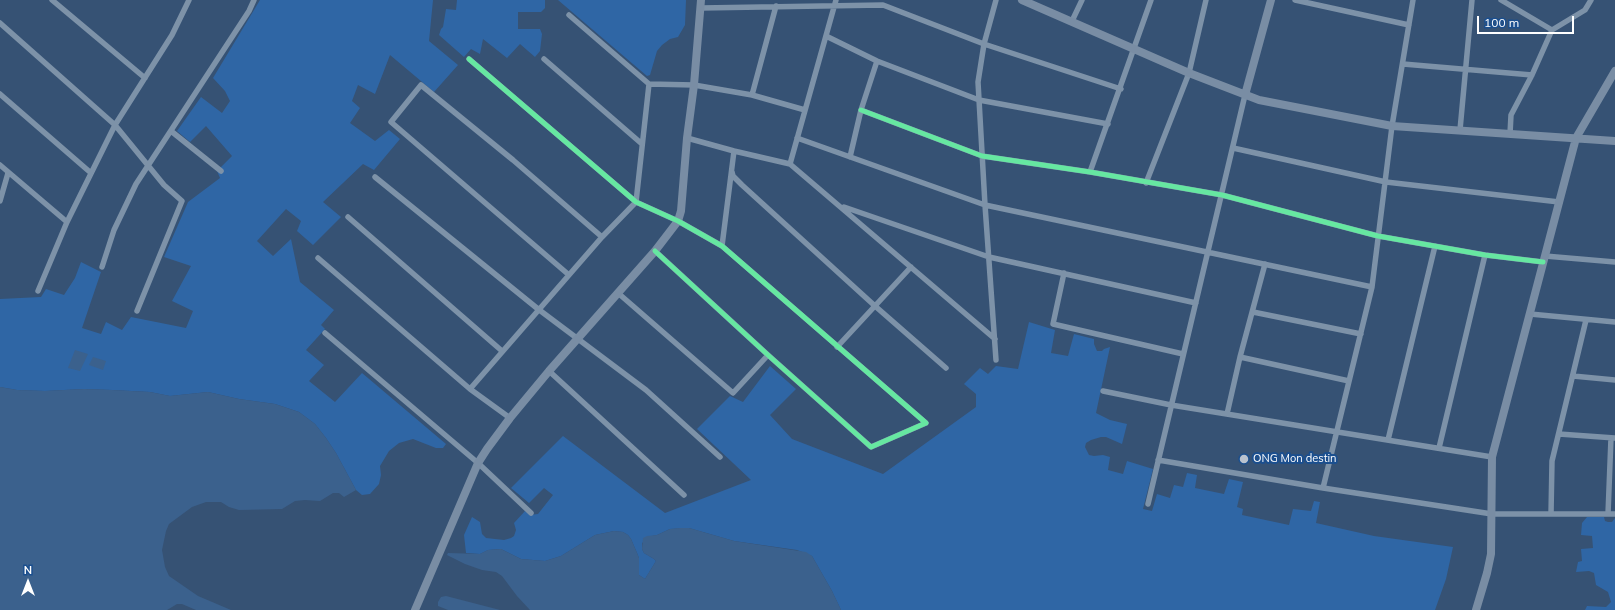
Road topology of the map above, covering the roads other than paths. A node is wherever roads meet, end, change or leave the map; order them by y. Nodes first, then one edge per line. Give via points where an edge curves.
1 (52, 0) edge
2 (189, 0) edge
3 (254, 0) edge
4 (996, 0) edge
5 (1022, 0) edge
6 (1082, 0) edge
7 (1152, 0) edge
8 (1206, 0) edge
9 (1271, 0) edge
10 (1295, 0) edge
11 (1413, 0) edge
12 (1472, 0) edge
13 (1501, 0) edge
14 (1591, 0) edge
15 (835, 3) edge
16 (701, 4) edge
17 (776, 6) junction
18 (568, 15) dead end
19 (1072, 22) junction
20 (0, 23) edge
21 (1409, 25) junction
22 (1552, 30) junction
23 (826, 36) junction
24 (984, 44) junction
25 (1135, 49) junction
26 (469, 59) dead end
27 (544, 59) dead end
28 (877, 60) junction
29 (1403, 64) junction
30 (1466, 69) junction
31 (1189, 73) junction
32 (1532, 75) junction
33 (1614, 75) edge
34 (145, 78) junction
35 (650, 84) junction
36 (694, 86) junction
37 (1121, 89) junction
38 (0, 94) edge
39 (752, 95) junction
40 (1245, 95) junction
41 (979, 100) junction
42 (805, 110) junction
43 (861, 110) junction
44 (1108, 124) junction
45 (115, 125) junction
46 (1392, 126) junction
47 (1460, 130) junction
48 (171, 131) junction
49 (1510, 134) junction
50 (687, 138) junction
51 (797, 138) junction
52 (1576, 138) junction
53 (1615, 141) edge
54 (642, 144) junction
55 (1233, 148) junction
56 (734, 151) junction
57 (982, 156) junction
58 (850, 157) junction
59 (790, 164) junction
60 (0, 165) edge
61 (148, 167) junction
62 (221, 171) dead end
63 (732, 172) junction
64 (1090, 172) junction
65 (8, 173) junction
66 (91, 173) junction
67 (375, 177) dead end
68 (1386, 182) junction
69 (1146, 183) junction
70 (1222, 195) junction
71 (0, 201) edge
72 (636, 202) junction
73 (1559, 202) junction
74 (985, 204) junction
75 (840, 206) junction
76 (348, 217) dead end
77 (678, 221) junction
78 (67, 222) junction
79 (1378, 236) junction
80 (602, 237) junction
81 (722, 246) junction
82 (1435, 246) junction
83 (655, 251) junction
84 (1208, 252) junction
85 (1485, 255) junction
86 (989, 256) junction
87 (318, 258) dead end
88 (1544, 259) junction
89 (1615, 262) edge
90 (1265, 264) junction
91 (102, 267) dead end
92 (911, 267) junction
93 (1064, 273) junction
94 (569, 274) junction
95 (1372, 287) junction
96 (38, 291) dead end
97 (618, 293) junction
98 (1196, 303) junction
99 (875, 306) junction
100 (538, 309) junction
101 (137, 311) dead end
102 (1253, 312) junction
103 (1530, 314) junction
104 (1586, 320) junction
105 (1615, 322) edge
106 (325, 333) dead end
107 (1361, 334) junction
108 (578, 339) junction
109 (995, 339) junction
110 (837, 347) junction
111 (502, 351) junction
112 (1183, 354) junction
113 (768, 355) junction
114 (1240, 357) junction
115 (996, 360) dead end
116 (946, 368) dead end
117 (549, 371) junction
118 (1573, 376) junction
119 (1615, 380) edge
120 (1349, 381) junction
121 (470, 388) junction
122 (1103, 391) dead end
123 (1171, 405) junction
124 (1227, 414) junction
125 (510, 418) junction
126 (1337, 432) junction
127 (1559, 434) junction
128 (1613, 438) edge
129 (1388, 440) junction
130 (1439, 448) junction
131 (720, 457) dead end
132 (1492, 457) junction
133 (1158, 460) junction
134 (478, 463) junction
135 (1323, 488) junction
136 (684, 496) dead end
137 (1148, 504) dead end
138 (532, 513) dead end
139 (1492, 514) junction
140 (1551, 514) junction
141 (1608, 514) junction
142 (1615, 514) edge
143 (415, 610) edge
144 (1476, 610) edge

1 - 34 street
2 - 34 street via 172,35
3 - 48 street
4 - 24 street
5 - 19 street
6 - 19 street
7 - 25 street
8 - 31 street
9 - 40 street
10 - 21 street
11 - 21 street
12 - 30 street
13 - 22 street
14 - 22 street via 1585,10
15 - 17 street
15 - 23 street
15 - 24 street via 883,5
16 - 17 street
16 - 36 street
17 - 39 street
18 - 35 street
19 - 25 street
20 - 45 street
21 - 29 street
22 - 32 street
23 - 28 street
23 - 42 street
24 - 37 street
24 - 41 street via 978,82
25 - 31 street
25 - 37 street
26 - 72 street
27 - 54 street
28 - 41 street
28 - 43 street
29 - 30 street
29 - 46 street
30 - 32 street
30 - 47 street
31 - 40 street
31 - 69 street
32 - 49 street via 1511,115
33 - 52 street
34 - 45 street
35 - 36 street
35 - 54 street
36 - 39 street
36 - 50 street
37 - 44 street
38 - 66 street
39 - 42 street
40 - 46 street via 1259,100
40 - 55 street
41 - 44 street
41 - 57 street
42 - 51 street
43 - 57 street
43 - 58 street
44 - 64 street
45 - 61 street
45 - 66 street
46 - 47 street
46 - 68 street
47 - 49 street
48 - 61 street
48 - 62 street
49 - 52 street
50 - 56 street
50 - 77 street
51 - 58 street
51 - 59 street
52 - 53 street
52 - 73 street
54 - 72 street
55 - 68 street
55 - 70 street
56 - 59 street
56 - 63 street
57 - 64 street
57 - 74 street
58 - 74 street
59 - 75 street
60 - 65 street
61 - 91 street via 136,184
61 - 101 street via 182,201
63 - 81 street
63 - 99 street via 742,185
64 - 69 street
65 - 71 street
65 - 78 street
66 - 78 street
67 - 100 street
68 - 73 street
68 - 79 street
69 - 70 street
70 - 79 street
70 - 84 street
72 - 77 street
72 - 80 street
73 - 88 street
74 - 84 street
74 - 86 street
75 - 86 street
75 - 92 street
76 - 111 street
77 - 81 street
77 - 83 street
78 - 96 street
79 - 82 street
79 - 95 street
80 - 94 street
80 - 94 street via 421,85 391,122
81 - 110 street
82 - 85 street
82 - 129 street
83 - 97 street
83 - 113 street
84 - 90 street
84 - 98 street
85 - 88 street
85 - 130 street
86 - 93 street
86 - 109 street
87 - 121 street
88 - 89 street
88 - 103 street
90 - 95 street
90 - 102 street
92 - 99 street
92 - 109 street
93 - 98 street
93 - 112 street via 1053,324
94 - 100 street
95 - 107 street
97 - 108 street
97 - 113 street via 733,393
98 - 112 street
99 - 110 street
99 - 116 street
100 - 108 street
100 - 111 street
102 - 107 street
102 - 114 street
103 - 104 street
103 - 132 street
104 - 105 street
104 - 118 street
106 - 134 street
107 - 120 street
108 - 117 street
108 - 131 street via 646,390
109 - 115 street
110 - 113 street via 926,423 871,447
111 - 121 street
112 - 123 street
114 - 120 street
114 - 124 street
117 - 125 street
117 - 136 street
118 - 119 street
118 - 127 street
120 - 126 street
121 - 125 street
122 - 123 street
123 - 124 street
123 - 133 street
124 - 126 street
125 - 134 street
126 - 129 street
126 - 135 street
127 - 128 street
127 - 140 street via 1552,461
128 - 141 street
129 - 130 street
130 - 132 street
132 - 139 street
133 - 135 street
133 - 137 street
134 - 138 street
134 - 143 street
135 - 139 street
139 - 140 street
139 - 144 street via 1490,561
140 - 141 street
141 - 142 street

